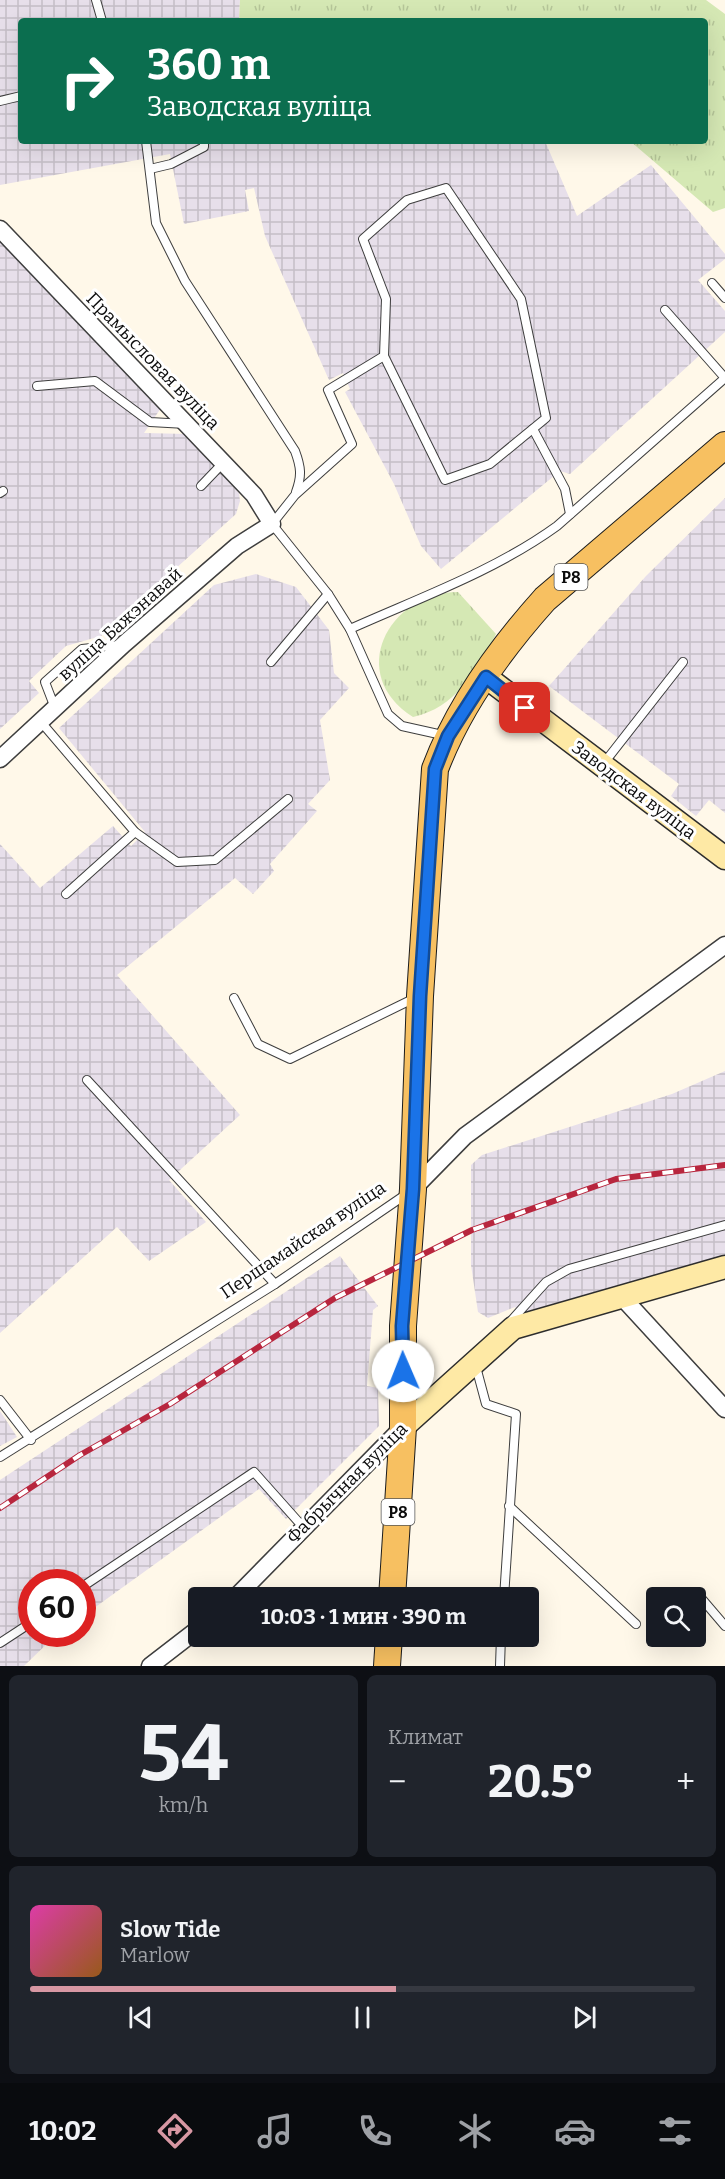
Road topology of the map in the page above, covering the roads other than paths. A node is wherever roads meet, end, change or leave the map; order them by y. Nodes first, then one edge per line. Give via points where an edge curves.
1 (96, 0) edge
2 (101, 18) edge
3 (18, 97) edge
4 (0, 101) edge
5 (146, 144) edge
6 (204, 144) edge
7 (150, 169) junction
8 (0, 229) edge
9 (712, 284) dead end
10 (725, 298) edge
11 (665, 310) dead end
12 (384, 356) junction
13 (725, 378) edge
14 (37, 386) dead end
15 (186, 424) junction
16 (533, 429) junction
17 (725, 445) edge
18 (223, 463) junction
19 (201, 486) dead end
20 (295, 495) junction
21 (570, 514) junction
22 (272, 524) junction
23 (328, 594) junction
24 (350, 629) junction
25 (124, 644) junction
26 (271, 662) dead end
27 (683, 662) dead end
28 (486, 677) junction
29 (56, 708) junction
30 (41, 722) junction
31 (448, 736) junction
32 (0, 759) edge
33 (602, 765) junction
34 (288, 799) dead end
35 (135, 832) junction
36 (725, 858) edge
37 (66, 894) dead end
38 (725, 945) edge
39 (420, 996) junction
40 (234, 998) dead end
41 (87, 1080) dead end
42 (413, 1189) junction
43 (725, 1225) edge
44 (725, 1267) edge
45 (275, 1284) junction
46 (622, 1297) junction
47 (493, 1346) junction
48 (475, 1362) junction
49 (0, 1400) edge
50 (725, 1409) edge
51 (403, 1427) junction
52 (31, 1440) junction
53 (0, 1458) edge
54 (510, 1506) junction
55 (303, 1527) junction
56 (96, 1578) edge
57 (246, 1587) edge
58 (393, 1587) edge
59 (505, 1587) edge
60 (706, 1604) edge
61 (636, 1624) dead end
62 (725, 1626) edge
63 (18, 1631) edge
64 (188, 1637) edge
65 (0, 1643) edge
66 (388, 1647) edge
67 (501, 1647) edge
68 (150, 1666) edge
69 (387, 1666) edge
70 (500, 1666) edge

1 - 2 lane
3 - 4 lane
5 - 7 lane
6 - 7 lane via 171,164
7 - 20 lane via 156,223 180,270 295,451 301,478
8 - 15 street, Прамысловая вуліца
9 - 10 lane
11 - 13 lane
12 - 16 lane via 445,480 490,464
12 - 16 lane via 386,298 363,239 407,200 446,188 521,299 546,418
12 - 20 lane via 328,390 352,444
13 - 21 lane
14 - 15 lane via 95,381 150,422
15 - 18 street, Прамысловая вуліца
16 - 21 lane via 565,489
17 - 28 main road, Р8 via 545,599
18 - 19 lane
18 - 22 street, Прамысловая вуліца via 254,495
20 - 22 lane
21 - 24 lane via 534,543
22 - 23 lane
22 - 25 street, вуліца Бажэнавай via 237,546
23 - 24 lane
23 - 26 lane
24 - 31 lane via 388,714 402,726
25 - 29 street, вуліца Бажэнавай
25 - 29 lane via 82,650 45,682
27 - 33 lane
28 - 31 main road, Р8
28 - 33 street, Заводская вуліца
29 - 30 street, вуліца Бажэнавай
30 - 32 street, вуліца Бажэнавай
30 - 35 lane
31 - 39 main road, Р8 via 435,769
33 - 36 street, Заводская вуліца
34 - 35 lane via 215,860 177,862
35 - 37 lane
38 - 42 street, Першамайская вуліца via 465,1136
39 - 40 lane via 290,1059 258,1044
39 - 42 main road, Р8
41 - 45 lane
42 - 45 lane, Першамайская вуліца
42 - 51 main road, Р8 via 402,1326
43 - 47 lane via 569,1269 546,1282 525,1303
44 - 46 street, Фабрычная вуліца
45 - 52 lane, Першамайская вуліца
46 - 47 street, Фабрычная вуліца via 513,1328
46 - 50 street
47 - 48 street, Фабрычная вуліца
48 - 51 street, Фабрычная вуліца
48 - 54 lane via 486,1404 516,1414
49 - 52 lane
51 - 55 street, Фабрычная вуліца
51 - 58 main road, Р8
52 - 53 lane, Першамайская вуліца
54 - 59 lane
54 - 61 lane
55 - 56 lane via 254,1472
55 - 57 street, Фабрычная вуліца
60 - 62 lane
63 - 65 lane
64 - 68 street
66 - 69 main road
67 - 70 lane

